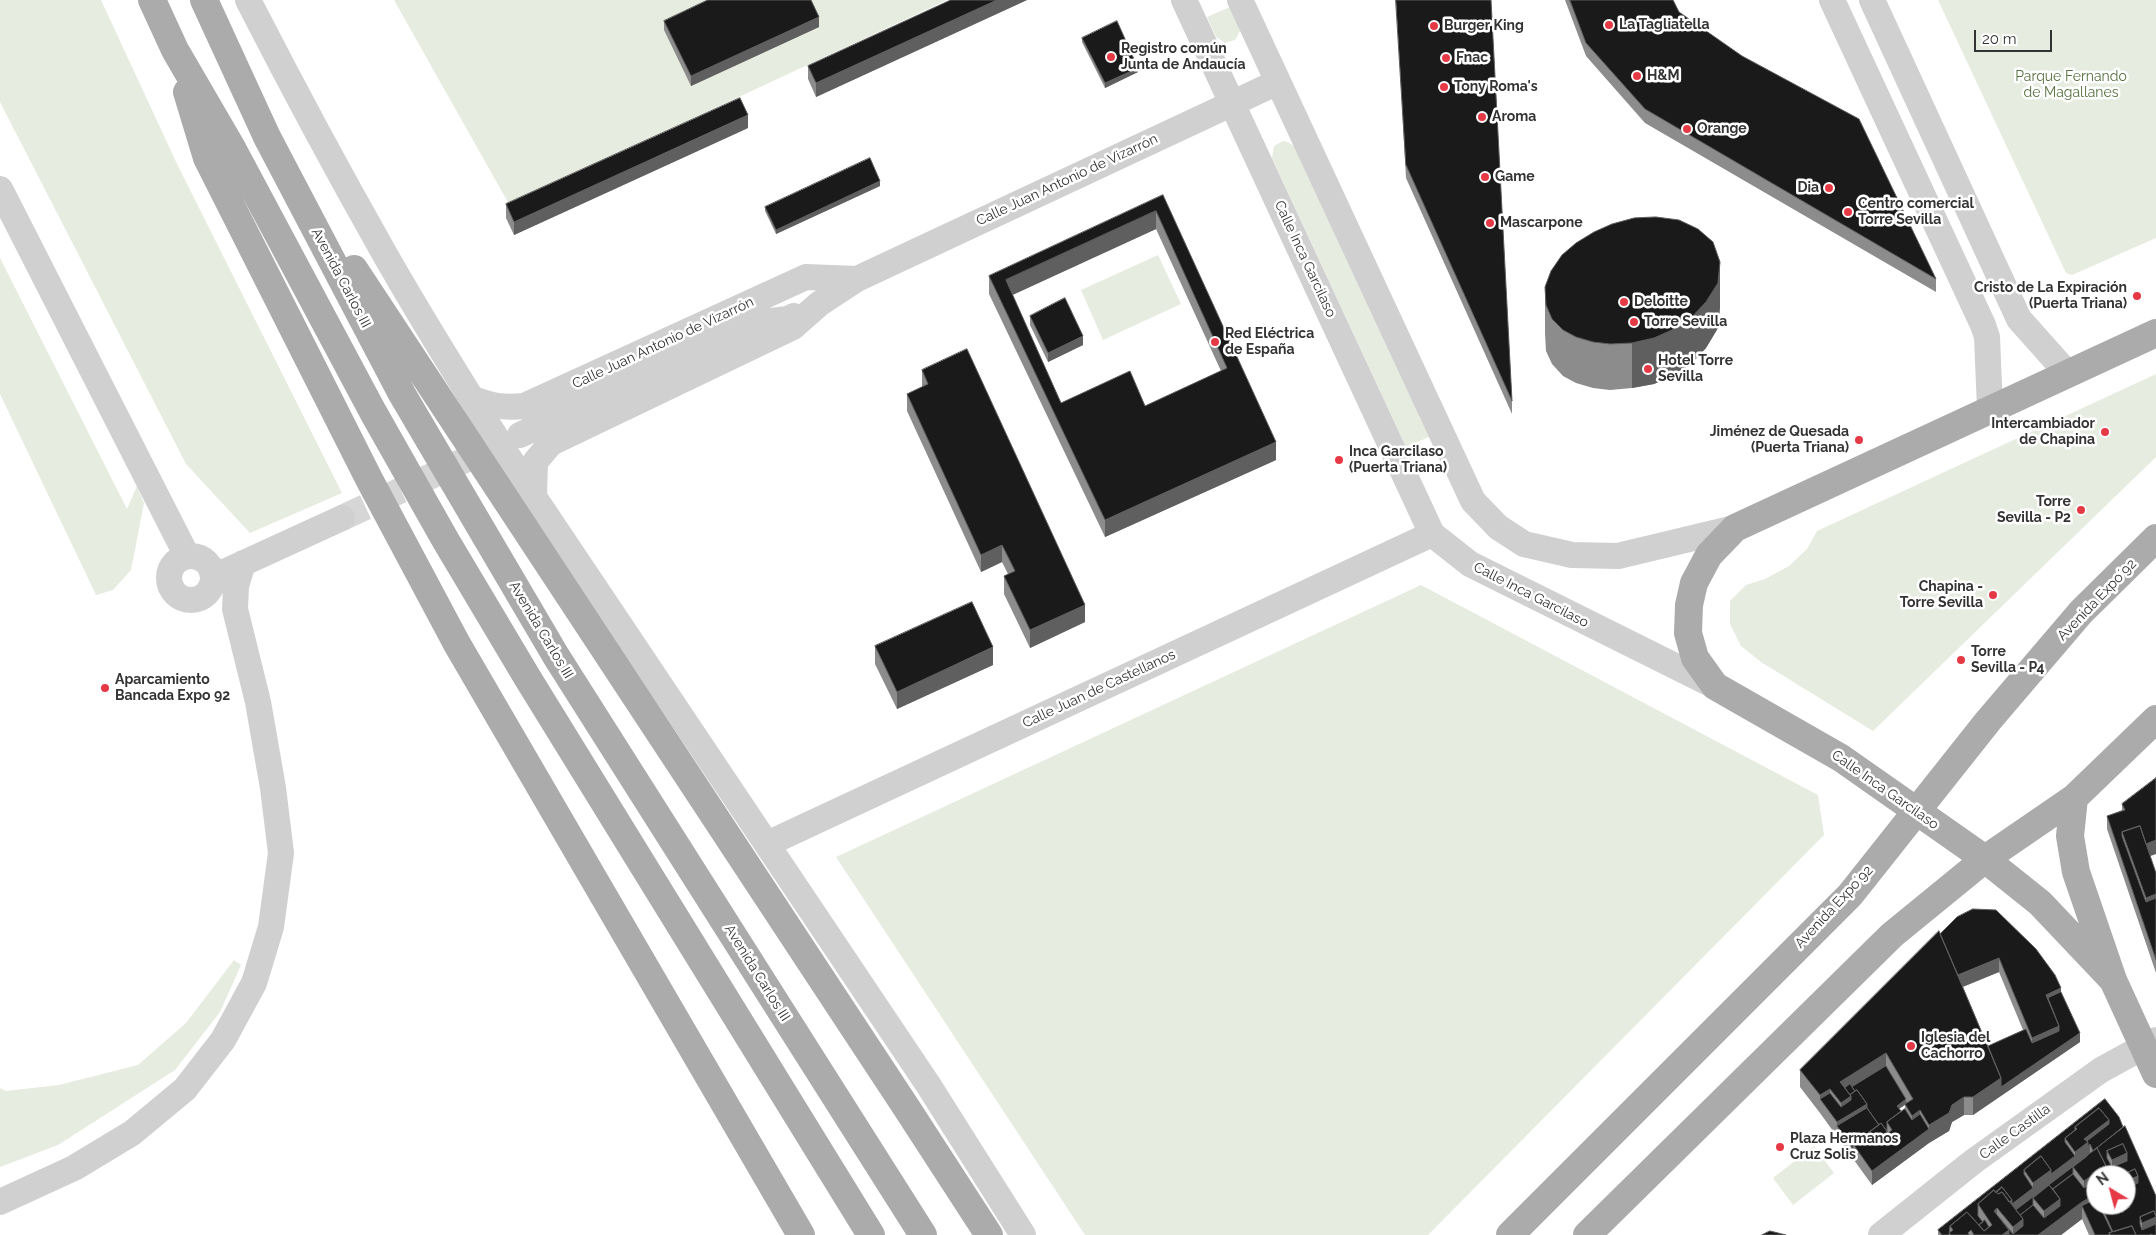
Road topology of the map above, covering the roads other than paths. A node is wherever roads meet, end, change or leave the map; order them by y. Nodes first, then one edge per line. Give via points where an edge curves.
1 (152, 0) edge
2 (204, 0) edge
3 (248, 0) edge
4 (1184, 0) edge
5 (1240, 0) edge
6 (1832, 0) edge
7 (1872, 0) edge
8 (175, 50) junction
9 (1278, 82) junction
10 (1232, 103) junction
11 (267, 137) junction
12 (0, 189) edge
13 (857, 279) junction
14 (820, 304) junction
15 (2156, 333) edge
16 (2068, 374) junction
17 (471, 398) junction
18 (1990, 409) junction
19 (520, 435) tunnel mouth
20 (534, 497) junction
21 (342, 518) tunnel mouth
22 (1735, 528) junction
23 (1432, 534) junction
24 (2156, 538) edge
25 (187, 556) junction
26 (243, 563) junction
27 (212, 582) junction
28 (235, 609) junction
29 (1715, 686) junction
30 (2156, 719) edge
31 (2074, 798) junction
32 (1917, 811) junction
33 (767, 844) junction
34 (1984, 858) junction
35 (2113, 980) junction
36 (2150, 1043) edge
37 (2156, 1074) edge
38 (0, 1202) edge
39 (801, 1235) edge
40 (871, 1235) edge
41 (923, 1235) edge
42 (988, 1235) edge
43 (1023, 1235) edge
44 (1510, 1235) edge
45 (1587, 1235) edge
46 (1881, 1235) edge

1 - 8 main road
2 - 11 main road, Avenida Carlos III
3 - 17 street via 383,252
4 - 10 street, Calle Inca Garcilaso
5 - 9 street
6 - 18 street via 1983,325
7 - 16 street via 2020,319
8 - 39 main road via 206,158 369,479 462,652
8 - 40 main road via 232,148 446,541
9 - 10 street, Calle Juan Antonio de Vizarrón
9 - 22 street via 1474,501 1498,527 1524,544 1572,555 1618,556
10 - 13 street, Calle Juan Antonio de Vizarrón
10 - 23 street, Calle Inca Garcilaso
11 - 41 main road, Avenida Carlos III via 402,394 556,656
11 - 42 main road
12 - 25 street
13 - 14 street, Calle Juan Antonio de Vizarrón
13 - 17 street, Calle Juan Antonio de Vizarrón via 806,278 524,406 503,408
14 - 19 street via 788,319 755,323
14 - 20 street, Calle Juan Antonio de Vizarrón via 793,327 551,443 535,462
15 - 16 main road
16 - 18 main road
17 - 20 street
18 - 22 main road
20 - 33 street
21 - 26 street
22 - 29 main road via 1709,555 1694,582 1689,605 1688,633 1695,658
23 - 29 street, Calle Inca Garcilaso via 1470,564
23 - 33 street, Calle Juan de Castellanos
24 - 32 main road, Avenida Expo´92 via 2081,612
25 - 27 street via 200,557 206,562
25 - 27 street via 178,560 169,573 174,593 189,600 196,599 205,595
26 - 27 street
26 - 28 street via 236,586
27 - 28 street
28 - 38 street via 258,702 281,853 271,927 254,983 223,1040 185,1089 132,1132 82,1163
29 - 32 main road, Calle Inca Garcilaso via 1813,741
30 - 31 main road
31 - 34 main road
31 - 35 main road via 2070,836 2076,872
32 - 34 main road, Calle Inca Garcilaso
32 - 44 main road, Avenida Expo´92 via 1850,894
33 - 43 street via 929,1086
34 - 35 main road, Calle Inca Garcilaso via 2040,903
34 - 45 main road via 1892,935
35 - 36 main road
36 - 37 main road
36 - 46 street, Calle Castilla via 2111,1063 1974,1161

